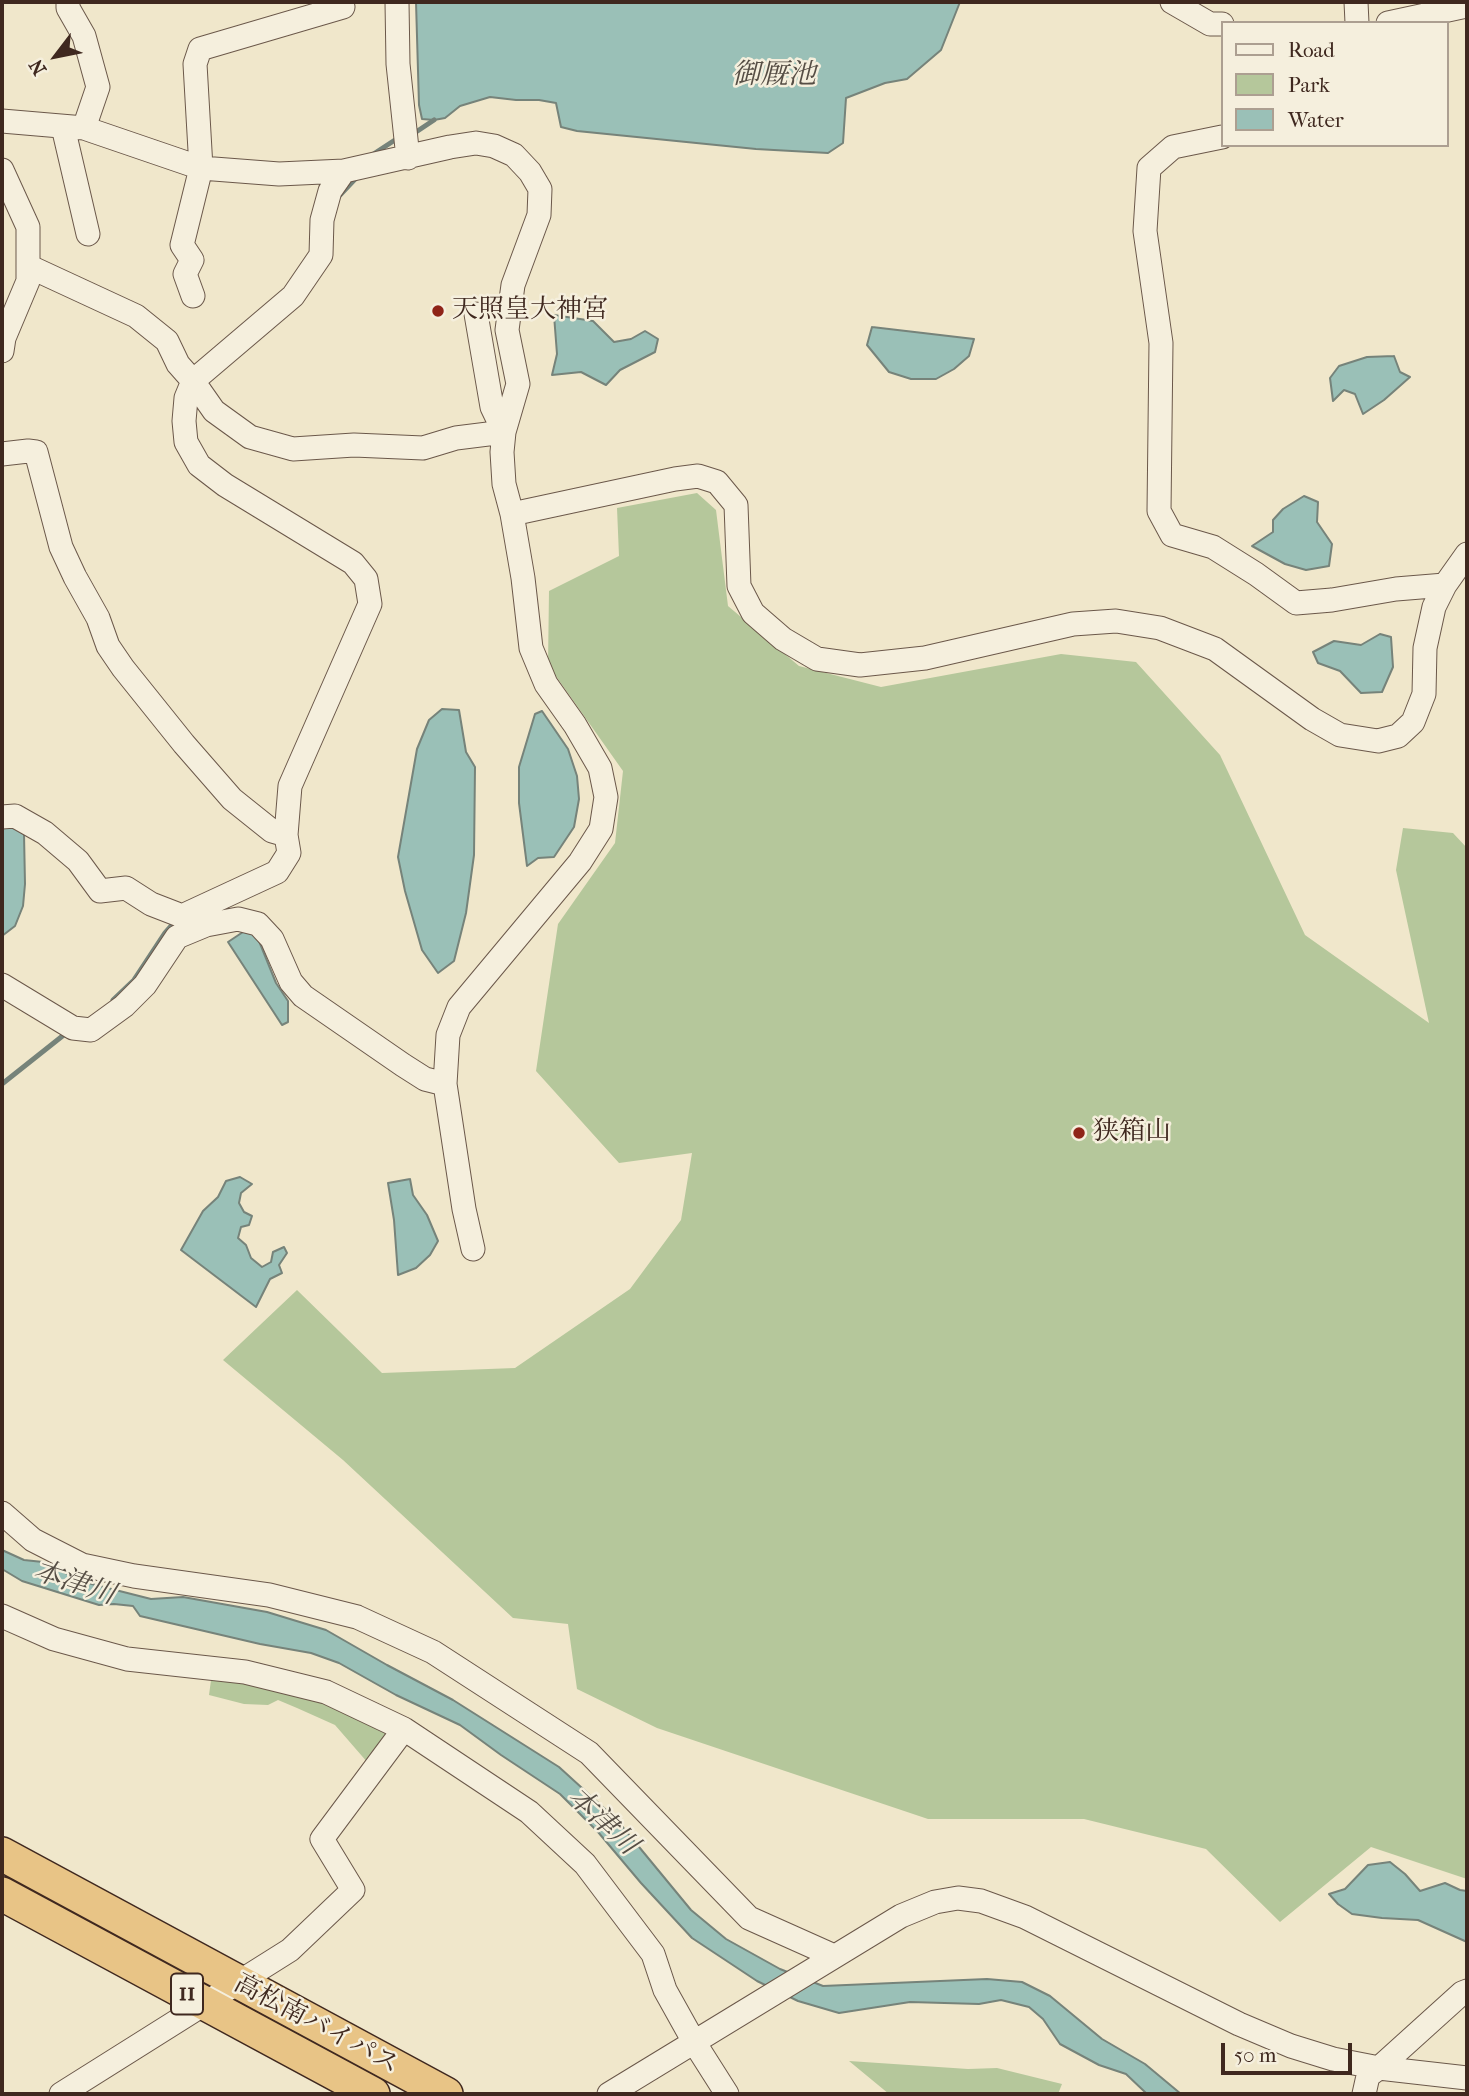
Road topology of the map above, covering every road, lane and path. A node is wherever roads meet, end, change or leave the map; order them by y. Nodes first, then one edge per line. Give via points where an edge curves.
1 (68, 2) edge
2 (397, 2) edge
3 (1172, 2) edge
4 (1356, 2) edge
5 (1467, 6) edge
6 (343, 7) dead end
7 (1357, 21) edge
8 (1397, 21) edge
9 (1220, 24) edge
10 (2, 121) edge
11 (74, 128) junction
12 (1220, 137) edge
13 (408, 158) junction
14 (201, 169) junction
15 (2, 170) edge
16 (344, 171) junction
17 (88, 234) dead end
18 (28, 266) junction
19 (193, 296) dead end
20 (476, 314) dead end
21 (2, 351) edge
22 (193, 381) junction
23 (504, 432) junction
24 (2, 454) edge
25 (512, 514) junction
26 (1467, 554) edge
27 (1445, 585) junction
28 (2, 817) edge
29 (286, 835) junction
30 (2, 985) edge
31 (445, 1084) junction
32 (473, 1249) dead end
33 (2, 1513) edge
34 (2, 1616) edge
35 (404, 1729) junction
36 (2, 1854) edge
37 (2, 1894) edge
38 (830, 1958) junction
39 (238, 1983) junction
40 (1467, 1991) edge
41 (204, 2003) junction
42 (694, 2042) junction
43 (1379, 2068) junction
44 (1467, 2078) edge
45 (61, 2094) edge
46 (373, 2094) edge
47 (446, 2094) edge
48 (609, 2094) edge
49 (727, 2094) edge
50 (1364, 2094) edge

1 - 11 street via 99,87
2 - 13 street
3 - 9 street via 1210,24
4 - 7 street
5 - 8 street
6 - 14 street via 200,49 195,64
10 - 11 street
11 - 14 street
11 - 17 street
12 - 27 street via 1173,147 1149,168 1145,231 1161,343 1159,511 1172,535 1213,547 1296,603
13 - 16 street
13 - 23 street via 476,143 494,146 514,155 540,189 539,215 513,285 507,330 518,384
14 - 16 street via 279,174
14 - 19 street via 182,245 192,260 185,274
15 - 18 street via 28,227
16 - 22 street via 330,191 322,220 321,255 293,296
18 - 21 street via 28,281
18 - 22 street via 136,316 167,341 177,363
20 - 23 street via 492,407
22 - 23 street via 214,411 250,437 293,449 354,445 423,448
22 - 29 street via 184,422 186,442 199,465 353,563 366,579 370,604 290,786
23 - 25 street via 504,484
24 - 29 street via 36,452 61,547 123,668 232,799 272,831
25 - 27 street via 698,476 718,482 736,505 739,586 753,613 783,639 817,659 860,666 925,658 1073,624 1116,621 1160,628 1215,649 1340,735 1378,741 1398,736 1413,722 1424,694 1425,648 1434,607
25 - 31 street via 531,648 546,684 600,768 606,797 601,830 580,862 459,1007 448,1035
26 - 27 street
28 - 29 street via 15,816 45,833 78,861 100,891 126,888 182,916 277,872 289,853
30 - 31 street via 73,1028 91,1030 145,985 177,937 238,919 258,925 272,939 291,982 303,996 425,1079
31 - 32 street
33 - 38 street via 33,1540 82,1565 269,1594 357,1617 433,1652 589,1753 749,1918
34 - 35 street via 54,1639 127,1659 246,1672 326,1692
35 - 39 street via 322,1839 353,1890 290,1950
35 - 42 street via 530,1812 585,1864 653,1954 665,1990
36 - 39 highway, 高松南バイパス / 11
37 - 41 highway, 高松南バイパス / 11
38 - 42 street
38 - 43 street via 915,1909 958,1898 981,1901 1025,1917 1239,2024 1333,2059
39 - 41 street
39 - 47 highway, 高松南バイパス / 11
40 - 43 street
41 - 45 street
41 - 46 highway, 高松南バイパス / 11
42 - 48 street
42 - 49 street
43 - 44 street
43 - 50 street via 1367,2076

